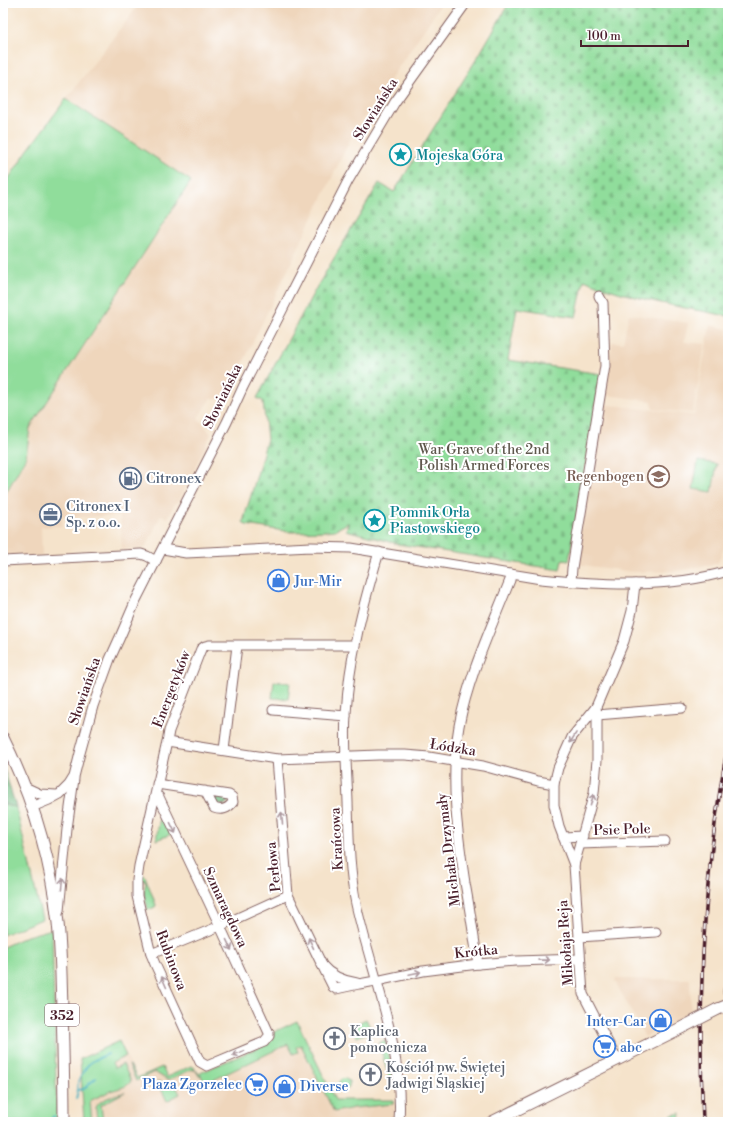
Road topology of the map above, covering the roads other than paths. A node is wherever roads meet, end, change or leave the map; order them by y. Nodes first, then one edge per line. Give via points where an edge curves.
1 (466, 3) edge
2 (599, 296) dead end
3 (163, 549) junction
4 (379, 552) junction
5 (3, 561) edge
6 (156, 561) junction
7 (728, 571) edge
8 (511, 574) junction
9 (571, 582) junction
10 (635, 584) junction
11 (354, 645) junction
12 (237, 646) junction
13 (682, 708) dead end
14 (273, 710) dead end
15 (596, 711) junction
16 (346, 716) junction
17 (3, 738) edge
18 (167, 742) junction
19 (224, 750) junction
20 (346, 756) junction
21 (277, 759) junction
22 (456, 761) junction
23 (74, 777) junction
24 (157, 784) junction
25 (554, 784) junction
26 (25, 787) junction
27 (205, 791) dead end
28 (57, 795) junction
29 (155, 795) junction
30 (32, 808) junction
31 (563, 837) junction
32 (582, 840) junction
33 (665, 841) dead end
34 (574, 864) junction
35 (288, 895) junction
36 (58, 923) junction
37 (220, 926) junction
38 (656, 932) dead end
39 (579, 937) junction
40 (151, 954) junction
41 (580, 960) junction
42 (478, 964) junction
43 (377, 981) junction
44 (723, 1007) edge
45 (269, 1033) joint
46 (617, 1060) junction
47 (65, 1122) edge
48 (399, 1122) edge
49 (492, 1122) edge

1 - 3 street, Słowiańska via 395,102 348,181
2 - 9 street via 603,303 605,366
3 - 4 street via 186,553 331,547
3 - 6 street, Słowiańska
4 - 8 street
4 - 11 street, Krańcowa
5 - 6 street via 141,554
6 - 23 street, Słowiańska via 101,682
7 - 10 street via 690,580
8 - 9 street
8 - 22 street, Michała Drzymały via 470,685 459,727
9 - 10 street
10 - 15 street, Mikołaja Reja via 632,611 624,641
11 - 12 street, Energetyków
11 - 16 street, Krańcowa
12 - 18 street, Energetyków via 205,646 202,649
12 - 19 street
13 - 15 street
14 - 16 street
15 -> 25 street, Mikołaja Reja via 572,737
32 -> 15 street, Mikołaja Reja via 594,793 597,760
16 - 20 street, Krańcowa
17 - 26 main road, 352
18 - 19 street, Energetyków
18 - 24 street, Rubinowa
19 - 21 street, Energetyków
20 - 21 street, Energetyków
20 - 22 street, Łódzka via 406,755
20 - 43 street, Krańcowa via 351,875 362,929
35 -> 21 street, Perłowa
22 - 25 street, Łódzka
22 - 42 street, Michała Drzymały via 455,805
23 - 28 street, Słowiańska
36 -> 23 street
24 - 27 street
24 - 29 street, Rubinowa
25 - 31 street, Mikołaja Reja via 554,805
26 - 28 street via 40,794
26 - 30 main road, 352
28 - 30 street, Słowiańska
29 -> 37 street, Szmaragdowa via 159,797
29 - 40 street, Rubinowa via 136,888
30 - 36 main road, 352 via 48,864
31 - 32 street, Psie Pole
31 - 34 street, Mikołaja Reja
32 - 33 street, Psie Pole
32 - 34 street, Mikołaja Reja
34 - 39 street, Mikołaja Reja
35 - 37 street
43 -> 35 street, Perłowa via 332,988
36 - 47 main road, 352
37 - 40 street
37 -> 45 street, Szmaragdowa
38 - 39 street
39 - 41 street, Mikołaja Reja
45 -> 40 street, Rubinowa via 264,1042 207,1066 203,1065
42 -> 41 street, Krótka
41 - 46 street, Mikołaja Reja via 583,994
43 -> 42 street, Krótka
43 - 48 street, Krańcowa via 396,1058 400,1095
44 - 46 main road, bridge
46 - 49 main road

